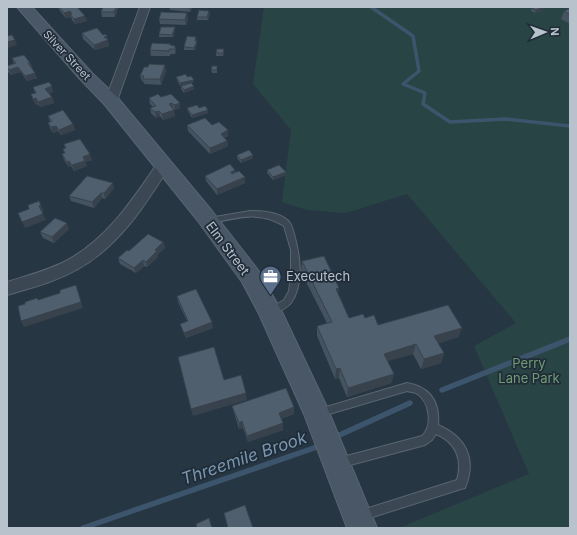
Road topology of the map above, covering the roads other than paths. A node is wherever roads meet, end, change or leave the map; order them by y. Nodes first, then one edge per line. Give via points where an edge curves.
1 (24, 7) edge
2 (145, 7) edge
3 (111, 101) junction
4 (164, 164) junction
5 (208, 221) junction
6 (7, 289) edge
7 (270, 312) junction
8 (433, 428) junction
9 (327, 440) junction
10 (360, 522) edge

1 - 3 street, Silver Street
2 - 3 street
3 - 4 street, Elm Street
4 - 5 street, Elm Street
4 - 6 street via 125,219 106,240 84,258 69,267
5 - 7 street, Elm Street via 250,276
5 - 7 lane via 260,214 273,215 287,224 295,250 293,291 287,302
7 - 9 street, Elm Street
8 - 9 lane via 424,440
8 - 9 lane via 432,407 426,395 414,388 401,388
8 - 10 lane via 445,432 463,452 466,464 461,484
9 - 10 street, Elm Street

